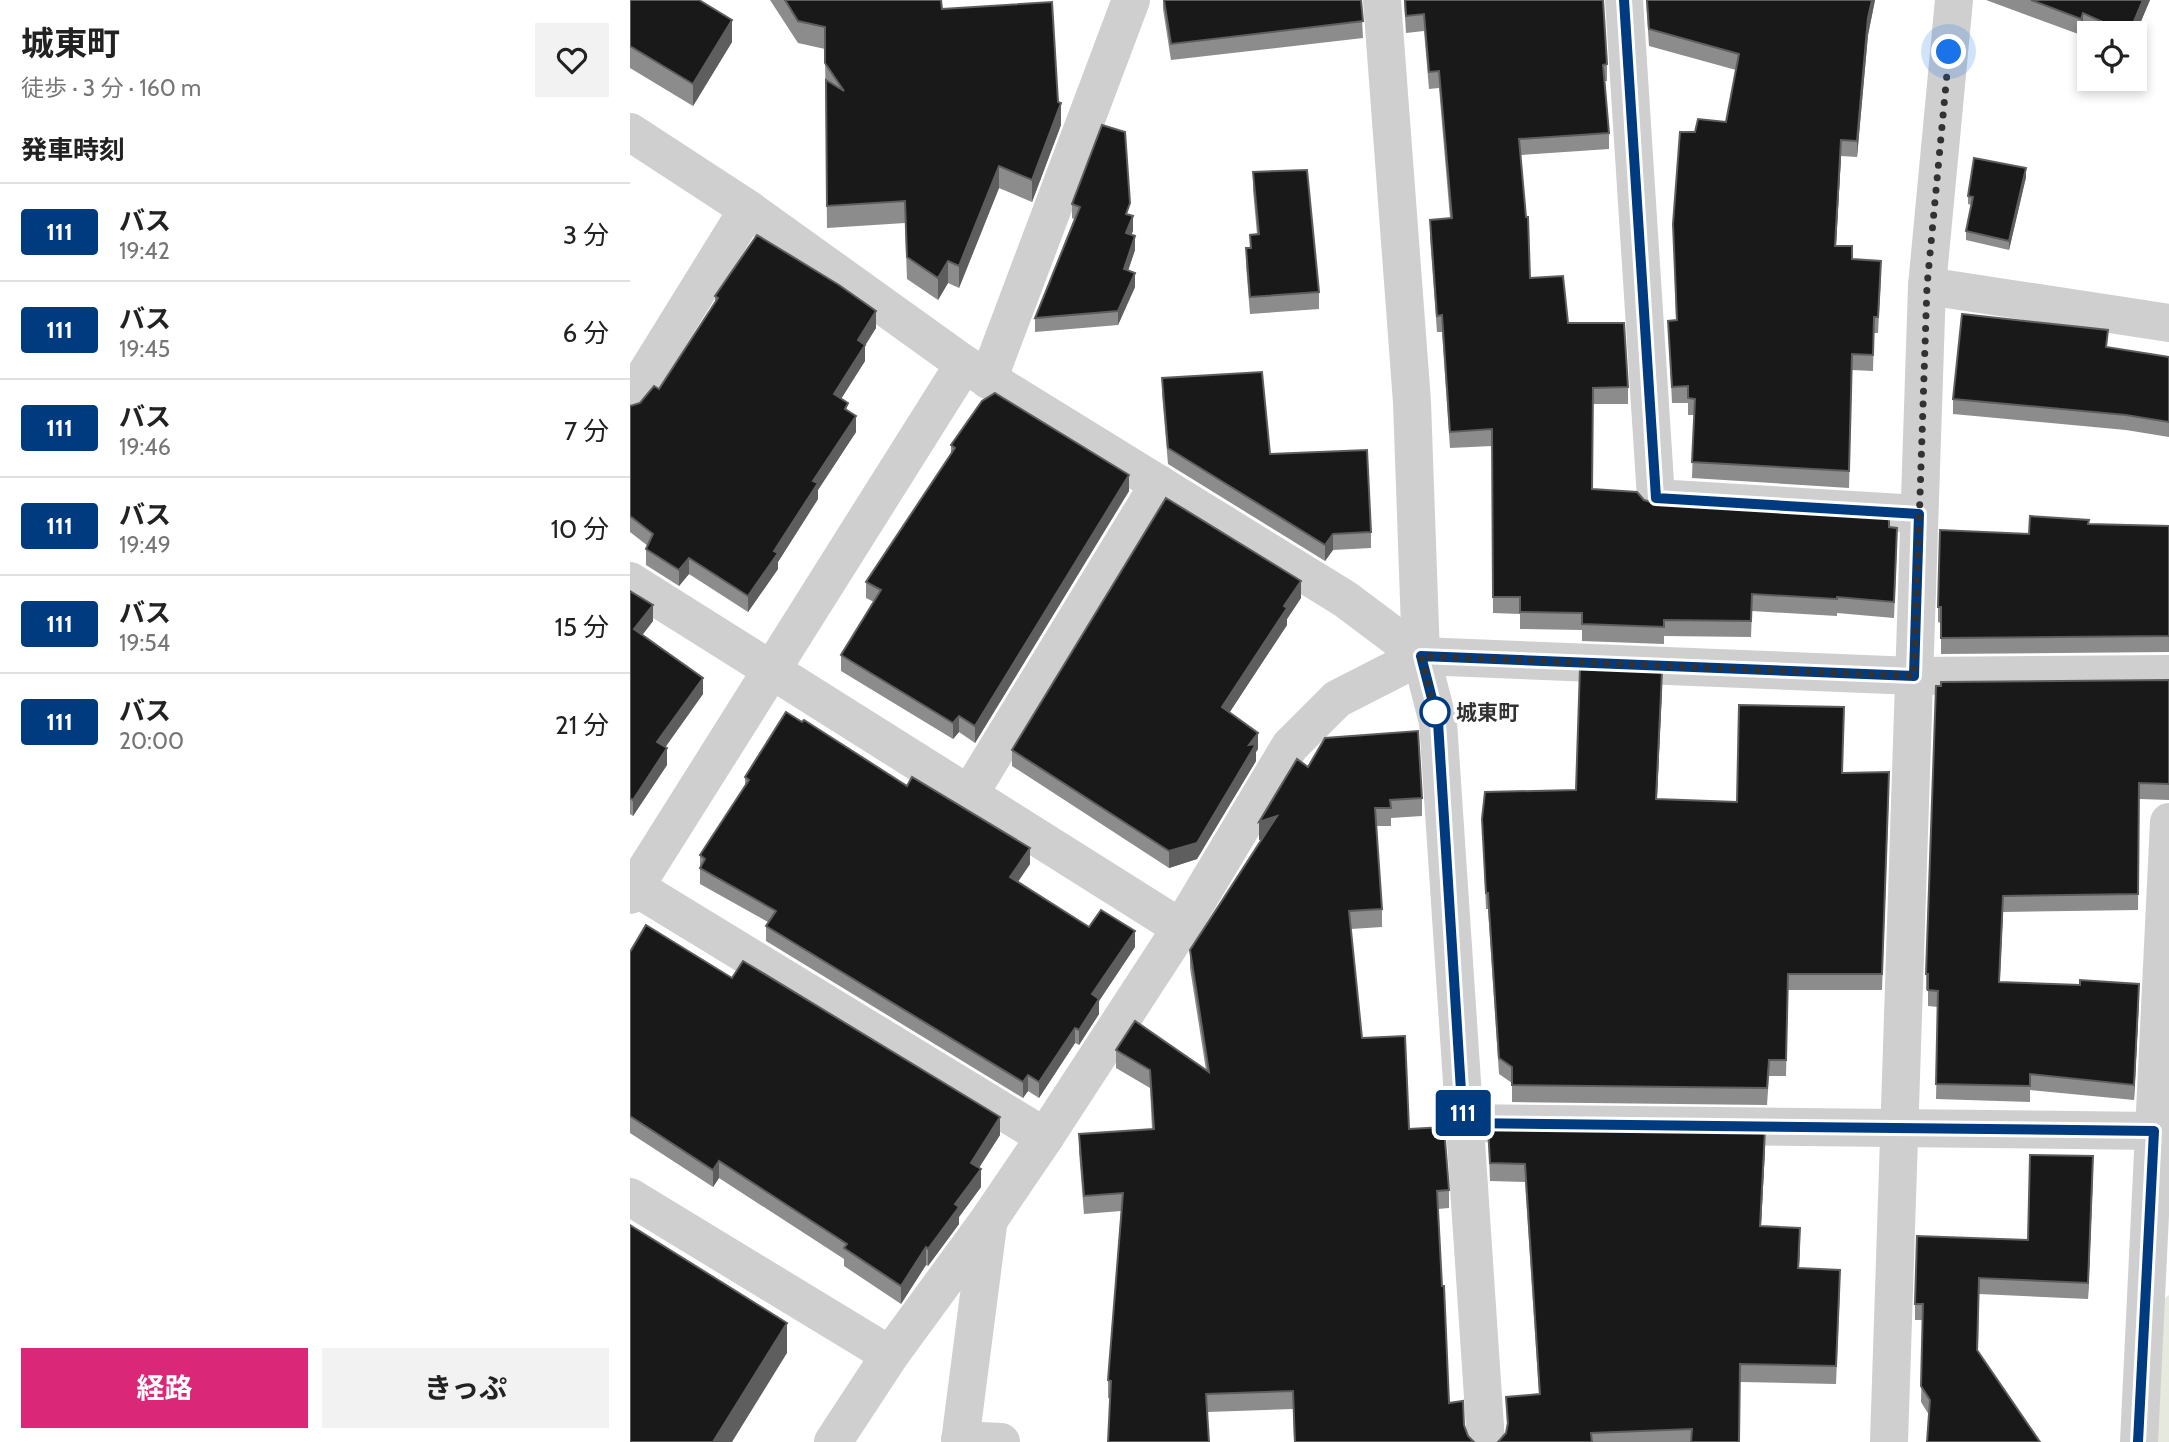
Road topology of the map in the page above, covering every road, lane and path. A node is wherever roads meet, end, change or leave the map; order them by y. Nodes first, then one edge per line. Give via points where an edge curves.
1 (1131, 0) edge
2 (1382, 0) edge
3 (1624, 0) edge
4 (1954, 0) edge
5 (630, 132) edge
6 (748, 209) junction
7 (1927, 286) junction
8 (2169, 323) edge
9 (976, 372) junction
10 (630, 400) edge
11 (1159, 484) junction
12 (1919, 514) junction
13 (630, 582) edge
14 (1421, 656) junction
15 (771, 669) junction
16 (2169, 674) edge
17 (1914, 676) junction
18 (970, 793) junction
19 (2169, 822) edge
20 (632, 889) edge
21 (1181, 928) junction
22 (2164, 1023) edge
23 (1463, 1123) junction
24 (1900, 1128) junction
25 (2154, 1131) junction
26 (1045, 1137) junction
27 (630, 1197) edge
28 (989, 1222) junction
29 (2158, 1273) edge
30 (890, 1355) junction
31 (960, 1441) edge
32 (833, 1442) edge
33 (1002, 1442) edge
34 (1486, 1442) edge
35 (1889, 1442) edge
36 (2138, 1442) edge

1 - 9 street
2 - 14 street via 1412,402
3 - 12 street via 1656,498
4 - 7 street
5 - 6 street
6 - 9 street
6 - 10 street
7 - 8 street
7 - 12 street
9 - 11 street
9 - 15 street
11 - 14 street via 1345,599
11 - 18 street
12 - 17 street
13 - 15 street
14 - 17 street
14 - 21 street via 1337,699 1290,746
14 - 23 street via 1438,722
15 - 18 street
15 - 20 street
16 - 17 street
17 - 24 street
18 - 21 street
19 - 22 street
20 - 26 street
21 - 26 street
22 - 25 street
23 - 24 street
23 - 34 street
24 - 25 street
24 - 35 street
25 - 29 street
26 - 28 street
27 - 30 street
28 - 30 street
28 - 31 street
29 - 36 street
30 - 32 street
31 - 33 street

